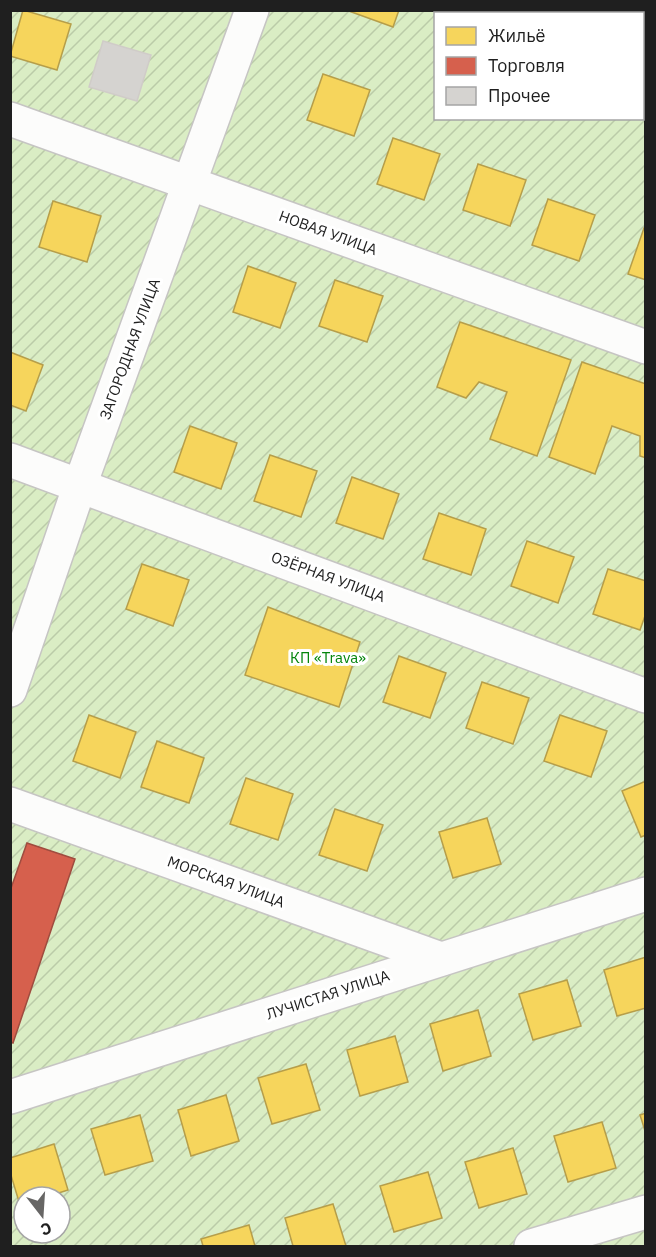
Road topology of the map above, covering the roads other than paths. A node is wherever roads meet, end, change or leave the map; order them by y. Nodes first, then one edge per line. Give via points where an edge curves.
1 (252, 10) edge
2 (10, 119) edge
3 (190, 184) junction
4 (645, 346) edge
5 (10, 460) edge
6 (80, 484) junction
7 (10, 690) edge
8 (645, 696) edge
9 (10, 804) edge
10 (645, 894) edge
11 (441, 959) junction
12 (10, 1097) edge
13 (645, 1212) edge
14 (531, 1246) edge

1 - 3 street, ЗАГОРОДНАЯ УЛИЦА
2 - 3 street, НОВАЯ УЛИЦА
3 - 4 street, НОВАЯ УЛИЦА
3 - 6 street, ЗАГОРОДНАЯ УЛИЦА
5 - 6 street, ОЗЁРНАЯ УЛИЦА
6 - 7 street, ЗАГОРОДНАЯ УЛИЦА
6 - 8 street, ОЗЁРНАЯ УЛИЦА
9 - 11 street, МОРСКАЯ УЛИЦА
10 - 11 street, ЛУЧИСТАЯ УЛИЦА
11 - 12 street, ЛУЧИСТАЯ УЛИЦА
13 - 14 street

